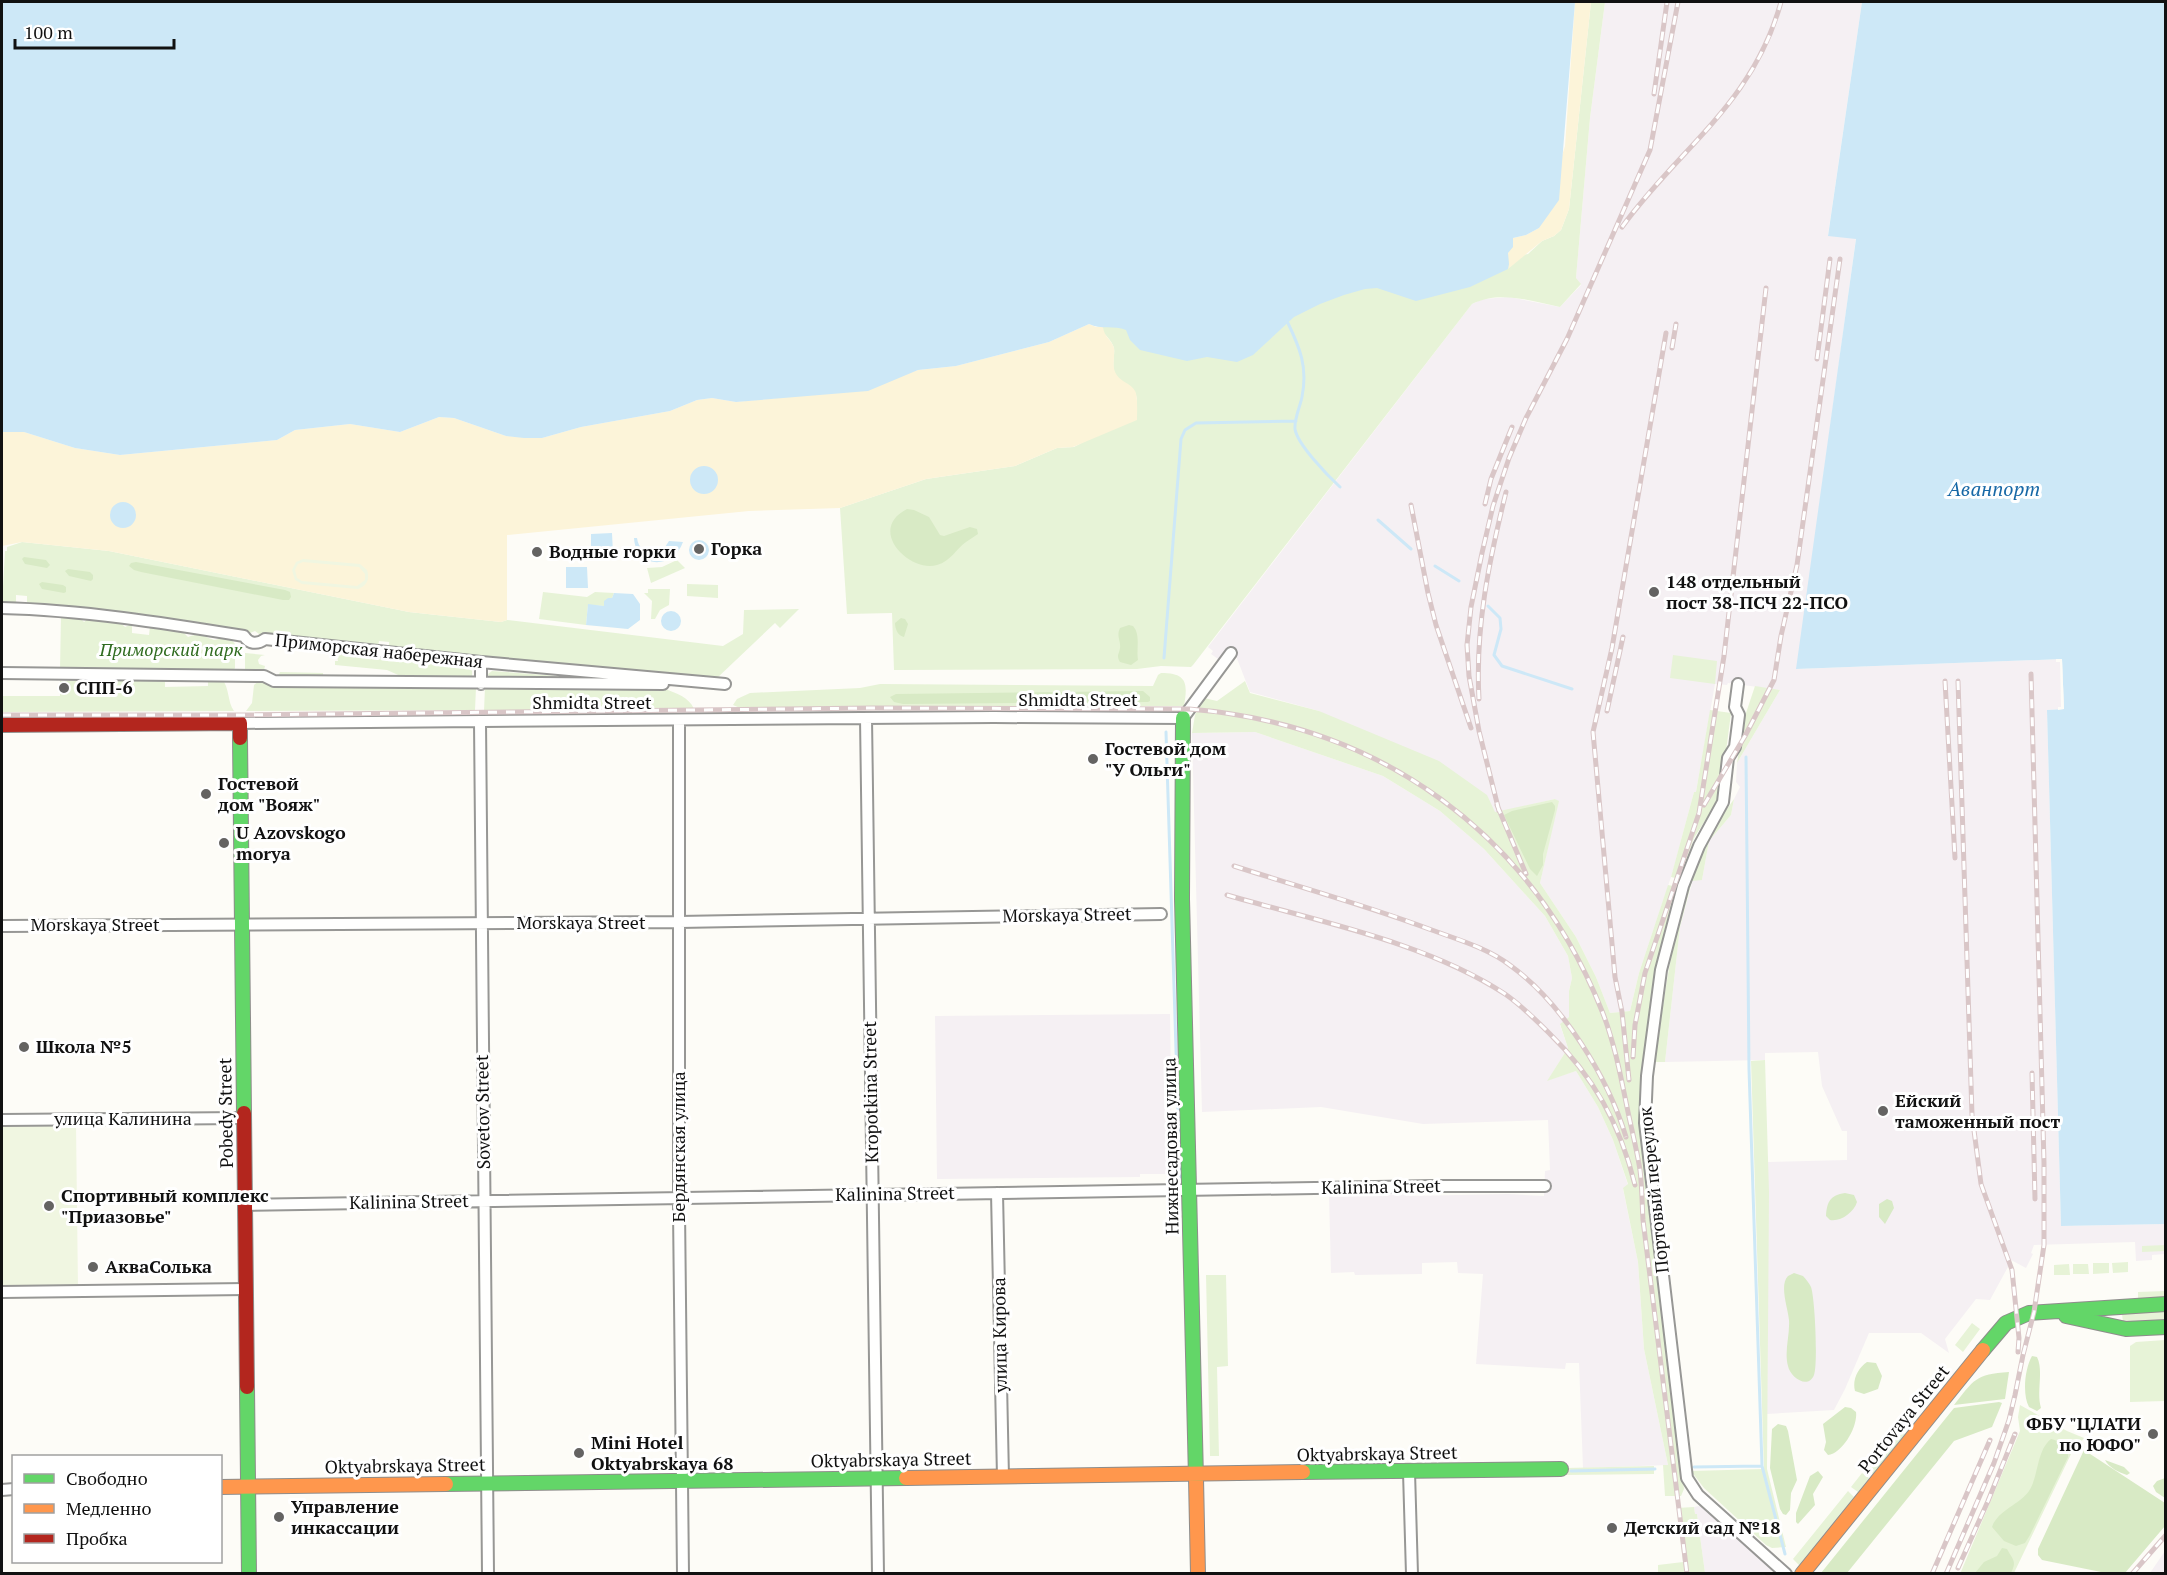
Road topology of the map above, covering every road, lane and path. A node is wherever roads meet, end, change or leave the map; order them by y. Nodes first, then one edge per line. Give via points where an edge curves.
1 (2, 608) edge
2 (1231, 653) dead end
3 (481, 662) junction
4 (2, 673) edge
5 (481, 684) junction
6 (1738, 684) dead end
7 (866, 718) junction
8 (1183, 718) junction
9 (679, 720) junction
10 (480, 722) junction
11 (240, 723) junction
12 (2, 725) edge
13 (1161, 914) dead end
14 (869, 919) junction
15 (679, 922) junction
16 (480, 923) junction
17 (242, 924) junction
18 (2, 926) edge
19 (244, 1118) junction
20 (2, 1120) edge
21 (1545, 1186) dead end
22 (1190, 1190) junction
23 (997, 1193) junction
24 (873, 1195) junction
25 (679, 1198) junction
26 (483, 1201) junction
27 (245, 1205) junction
28 (246, 1289) junction
29 (2, 1292) edge
30 (2166, 1304) edge
31 (2048, 1312) junction
32 (2166, 1327) edge
33 (1561, 1469) dead end
34 (1410, 1472) junction
35 (1196, 1474) junction
36 (1003, 1477) junction
37 (877, 1479) junction
38 (682, 1481) junction
39 (488, 1484) junction
40 (248, 1486) junction
41 (222, 1487) edge
42 (249, 1574) edge
43 (488, 1574) edge
44 (683, 1574) edge
45 (879, 1574) edge
46 (1198, 1574) edge
47 (1412, 1574) edge
48 (1785, 1574) edge
49 (1802, 1574) edge

1 - 3 street, Приморская набережная via 39,609 244,636 254,643 265,639
2 - 8 street
3 - 5 street
3 - 5 street, Приморская набережная via 725,684
4 - 5 street via 264,676 274,681
6 - 48 street, Портовый переулок via 1735,707 1739,716 1735,747 1728,758 1723,802 1683,886 1661,970 1645,1124 1687,1478 1698,1495
7 - 8 street, Shmidta Street
7 - 9 street, Shmidta Street
7 - 14 street, Kropotkina Street
8 - 22 street, Нижнесадовая улица via 1181,913
9 - 10 street, Shmidta Street
9 - 15 street, Бердянская улица
10 - 11 street, Shmidta Street
10 - 16 street, Sovetov Street
11 - 12 street, Shmidta Street
11 - 17 street, Pobedy Street
13 - 14 street, Morskaya Street
14 - 15 street, Morskaya Street
14 - 24 street, Kropotkina Street
15 - 16 street, Morskaya Street
15 - 25 street, Бердянская улица
16 - 17 street, Morskaya Street
16 - 26 street, Sovetov Street
17 - 18 street, Morskaya Street
17 - 19 street, Pobedy Street
19 - 20 street, улица Калинина
19 - 27 street, Pobedy Street
21 - 22 street, Kalinina Street
22 - 23 street, Kalinina Street
22 - 35 street, Нижнесадовая улица
23 - 24 street, Kalinina Street
23 - 36 street, улица Кирова
24 - 25 street, Kalinina Street
24 - 37 street, Kropotkina Street
25 - 26 street, Kalinina Street
25 - 38 street, Бердянская улица
26 - 27 street, Kalinina Street
26 - 39 street, Sovetov Street
27 - 28 street, Pobedy Street
28 - 29 street
28 - 40 street, Pobedy Street
30 - 31 street, Portovaya Street
31 - 32 street via 2126,1329
31 - 49 street, Portovaya Street via 2017,1317 1998,1331
33 - 34 street, Oktyabrskaya Street
34 - 35 street, Oktyabrskaya Street
34 - 47 street
35 - 36 street, Oktyabrskaya Street
35 - 46 street, Нижнесадовая улица
36 - 37 street, Oktyabrskaya Street
37 - 38 street, Oktyabrskaya Street
37 - 45 street, Kropotkina Street
38 - 39 street, Oktyabrskaya Street
38 - 44 street, Бердянская улица
39 - 40 street, Oktyabrskaya Street
39 - 43 street, Sovetov Street
40 - 41 street, Oktyabrskaya Street
40 - 42 street, Pobedy Street

